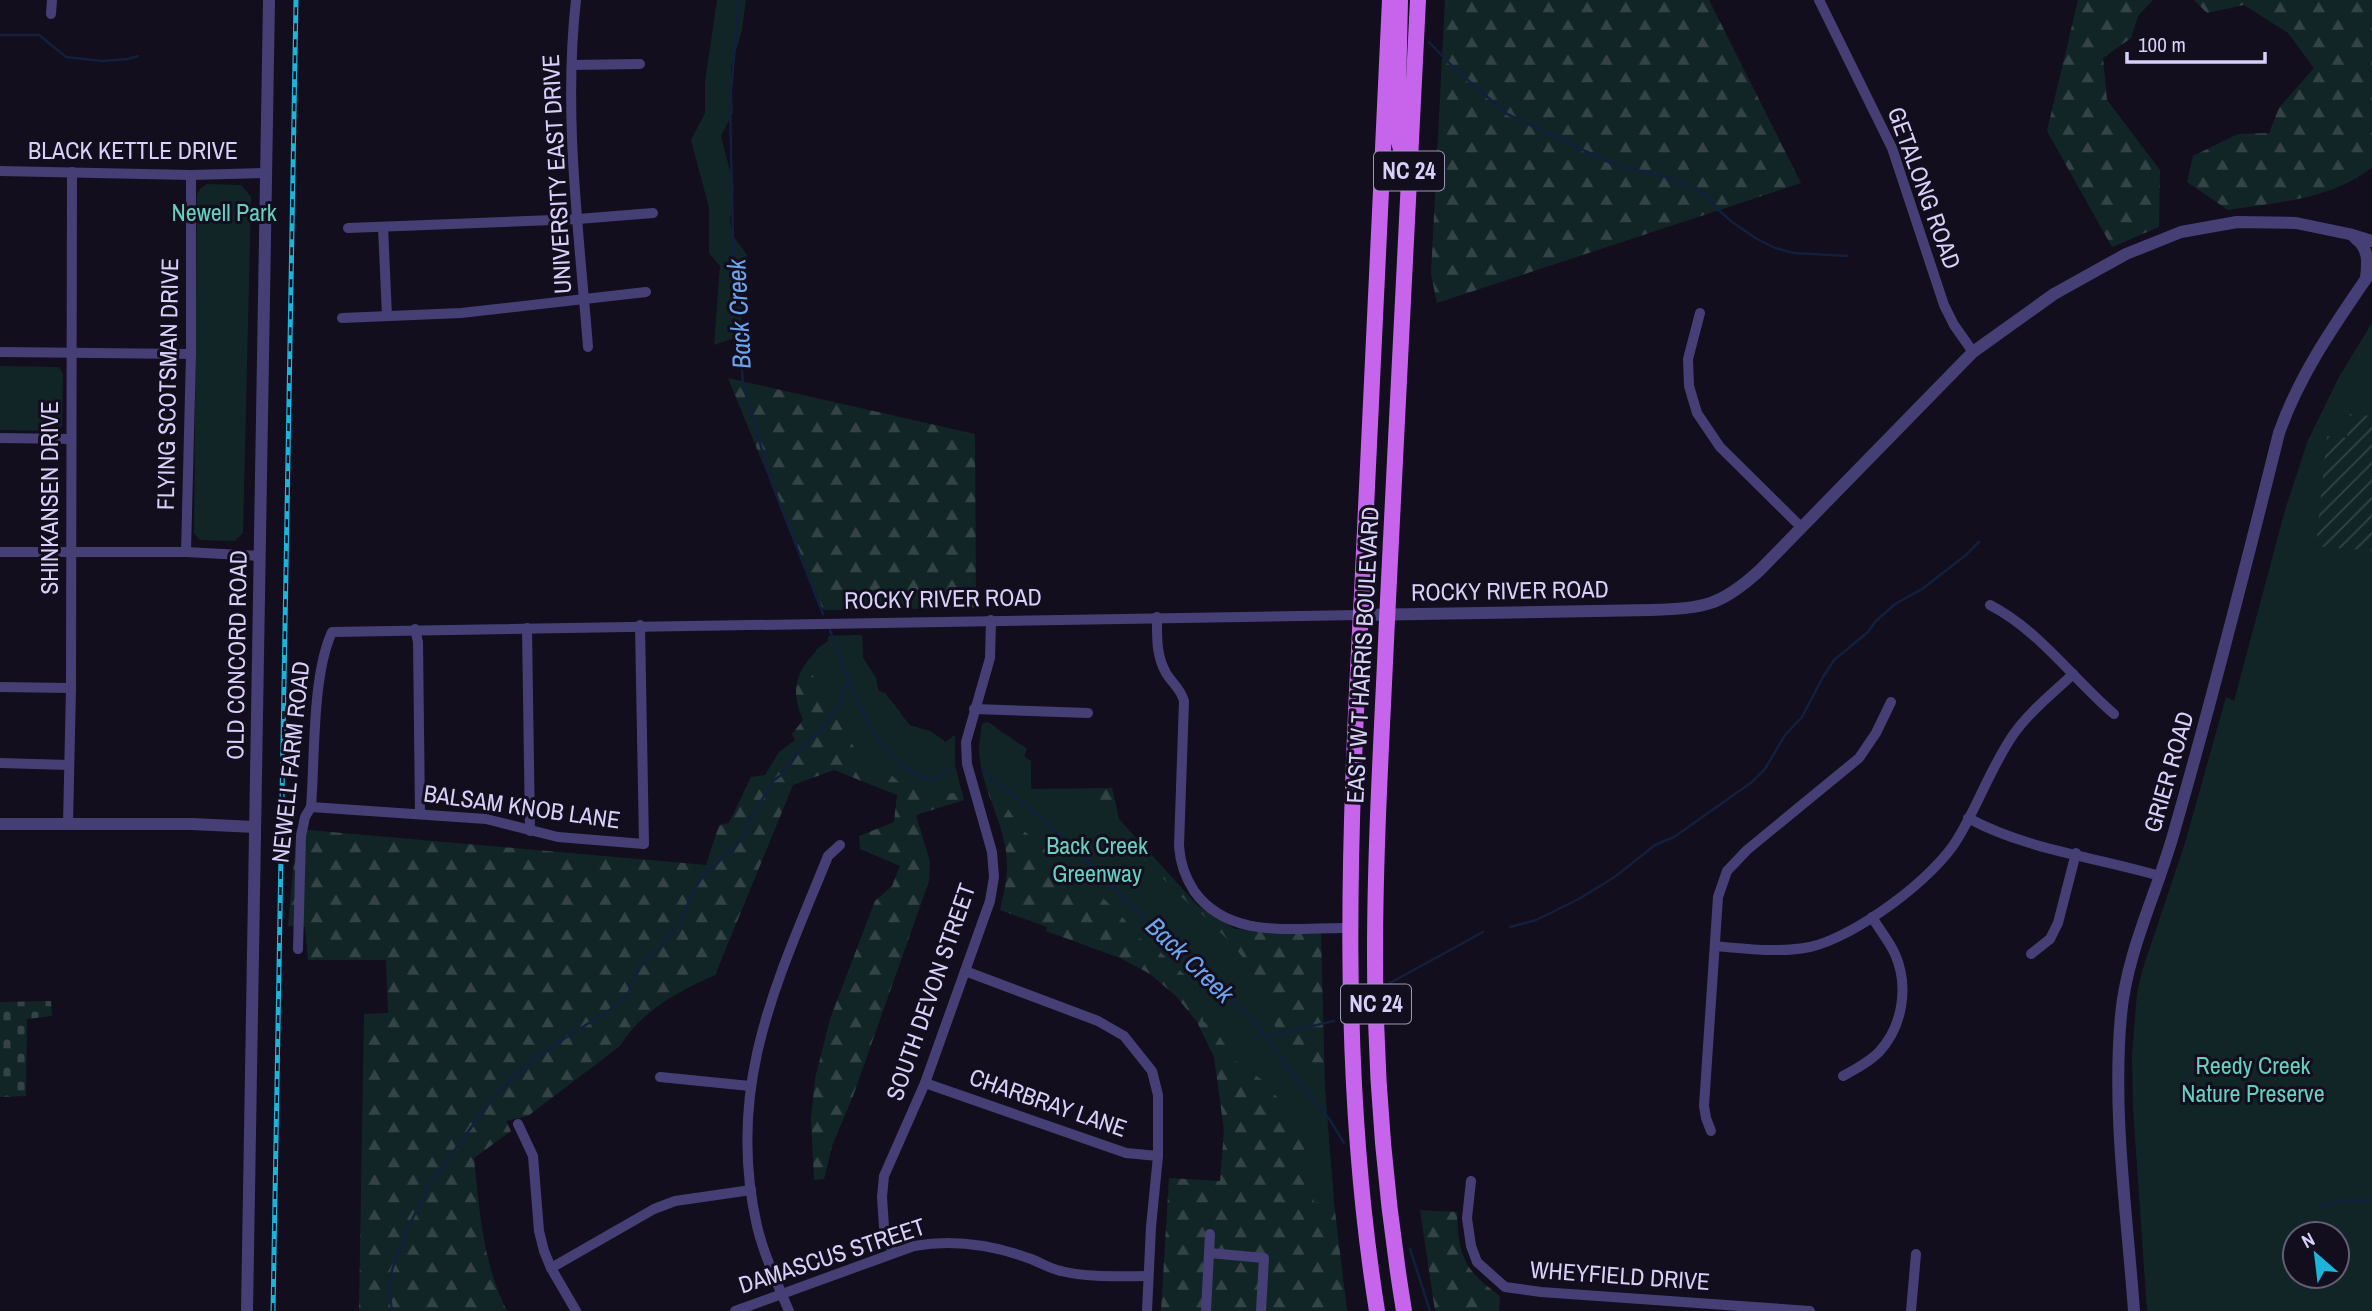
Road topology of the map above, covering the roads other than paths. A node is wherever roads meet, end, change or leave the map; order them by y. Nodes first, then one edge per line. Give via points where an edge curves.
1 (52, 0) edge
2 (269, 0) edge
3 (576, 0) edge
4 (1390, 0) edge
5 (1401, 0) edge
6 (1418, 0) edge
7 (1819, 0) edge
8 (51, 14) dead end
9 (640, 64) dead end
10 (572, 65) junction
11 (1410, 152) junction
12 (0, 171) edge
13 (72, 172) junction
14 (266, 173) junction
15 (191, 174) junction
16 (653, 213) dead end
17 (578, 219) junction
18 (383, 227) junction
19 (348, 228) dead end
20 (2349, 234) junction
21 (2372, 242) edge
22 (2369, 274) edge
23 (646, 292) dead end
24 (584, 299) junction
25 (1700, 313) dead end
26 (387, 316) junction
27 (342, 318) dead end
28 (588, 347) dead end
29 (0, 352) edge
30 (1973, 352) junction
31 (72, 353) junction
32 (191, 354) junction
33 (0, 438) edge
34 (72, 439) junction
35 (1801, 527) junction
36 (0, 552) edge
37 (72, 552) junction
38 (186, 552) junction
39 (259, 556) junction
40 (1990, 605) dead end
41 (1388, 614) junction
42 (1360, 615) junction
43 (1157, 617) junction
44 (991, 620) junction
45 (640, 625) junction
46 (527, 628) junction
47 (415, 629) junction
48 (383, 630) joint
49 (2073, 674) junction
50 (0, 687) edge
51 (71, 688) junction
52 (1891, 702) dead end
53 (974, 709) junction
54 (1088, 713) dead end
55 (2114, 714) dead end
56 (0, 764) edge
57 (69, 765) junction
58 (312, 807) junction
59 (420, 814) junction
60 (1968, 818) junction
61 (0, 824) edge
62 (68, 824) junction
63 (255, 827) junction
64 (530, 831) junction
65 (840, 845) dead end
66 (2076, 853) junction
67 (2160, 876) junction
68 (1872, 917) junction
69 (1349, 928) junction
70 (1715, 946) junction
71 (298, 949) dead end
72 (2031, 954) dead end
73 (965, 971) junction
74 (1843, 1076) dead end
75 (660, 1077) dead end
76 (925, 1083) junction
77 (750, 1086) junction
78 (519, 1124) dead end
79 (1711, 1131) dead end
80 (1158, 1156) junction
81 (1471, 1181) dead end
82 (751, 1190) junction
83 (1210, 1234) dead end
84 (1209, 1253) junction
85 (893, 1254) junction
86 (1916, 1254) dead end
87 (551, 1268) junction
88 (1148, 1276) junction
89 (781, 1294) junction
90 (1749, 1309) edge
91 (247, 1311) edge
92 (576, 1311) edge
93 (735, 1311) edge
94 (789, 1311) edge
95 (1147, 1311) edge
96 (1206, 1311) edge
97 (1261, 1311) edge
98 (1377, 1311) edge
99 (1404, 1311) edge
100 (1810, 1311) edge
101 (1912, 1311) edge
102 (2134, 1311) edge

1 - 8 street
2 - 14 street, OLD CONCORD ROAD
3 - 10 street, UNIVERSITY EAST DRIVE
4 - 42 main road, EAST W T HARRIS BOULEVARD / NC 24
5 - 11 main road via 1397,136 1401,149
6 - 11 main road, EAST W T HARRIS BOULEVARD / NC 24
7 - 30 street, GETALONG ROAD via 1892,148 1949,316
9 - 10 street
10 - 17 street, UNIVERSITY EAST DRIVE
11 - 41 main road, EAST W T HARRIS BOULEVARD / NC 24
12 - 13 street, BLACK KETTLE DRIVE
13 - 15 street, BLACK KETTLE DRIVE
13 - 31 street, SHINKANSEN DRIVE
14 - 15 street, BLACK KETTLE DRIVE
14 - 39 street, OLD CONCORD ROAD
15 - 32 street, FLYING SCOTSMAN DRIVE
16 - 17 street
17 - 18 street
17 - 24 street, UNIVERSITY EAST DRIVE
18 - 19 street
18 - 26 street
20 - 21 street, ROCKY RIVER ROAD
20 - 22 street via 2365,249
20 - 30 street, ROCKY RIVER ROAD via 2268,221 2180,232 2094,271
22 - 67 street, GRIER ROAD via 2304,374 2288,409 2203,733
23 - 24 street
24 - 26 street
24 - 28 street, UNIVERSITY EAST DRIVE
25 - 35 street via 1688,359 1697,413 1720,447
26 - 27 street
29 - 31 street
30 - 35 street, ROCKY RIVER ROAD
31 - 32 street
31 - 34 street, SHINKANSEN DRIVE
32 - 38 street, FLYING SCOTSMAN DRIVE
33 - 34 street
34 - 37 street, SHINKANSEN DRIVE
35 - 41 street, ROCKY RIVER ROAD via 1740,588 1706,606
36 - 37 street
37 - 38 street
37 - 51 street, SHINKANSEN DRIVE
38 - 39 street
39 - 63 street, OLD CONCORD ROAD
40 - 49 street via 2010,615
41 - 42 street, ROCKY RIVER ROAD
41 - 99 main road, EAST W T HARRIS BOULEVARD / NC 24 via 1375,959 1383,1131
42 - 43 street, ROCKY RIVER ROAD
42 - 69 main road, EAST W T HARRIS BOULEVARD / NC 24
43 - 44 street, ROCKY RIVER ROAD
43 - 69 street via 1159,657 1184,701 1179,846 1189,884 1214,913 1242,925
44 - 45 street, ROCKY RIVER ROAD
44 - 53 street, SOUTH DEVON STREET via 990,659
45 - 46 street, ROCKY RIVER ROAD
45 - 64 street, BALSAM KNOB LANE via 643,844
46 - 47 street, ROCKY RIVER ROAD
46 - 64 street
47 - 48 street, ROCKY RIVER ROAD
47 - 59 street
48 - 58 street, NEWELL FARM ROAD via 332,632 324,648
49 - 55 street
49 - 60 street via 2015,732
50 - 51 street
51 - 57 street, SHINKANSEN DRIVE
52 - 70 street via 1859,758 1747,850 1727,872 1718,897
53 - 54 street
53 - 73 street, SOUTH DEVON STREET via 966,742 967,764 992,852 994,877
56 - 57 street
57 - 62 street, SHINKANSEN DRIVE
58 - 59 street, BALSAM KNOB LANE
58 - 71 street, NEWELL FARM ROAD via 301,836
59 - 64 street, BALSAM KNOB LANE via 486,819
60 - 66 street via 2029,844
60 - 68 street via 1942,863
61 - 62 street
62 - 63 street
63 - 91 street, OLD CONCORD ROAD
65 - 77 street via 828,856 772,993
66 - 67 street
66 - 72 street via 2058,923 2050,939
67 - 102 street, GRIER ROAD via 2129,967 2121,1014 2121,1131
68 - 70 street via 1809,947
68 - 74 street via 1900,967 1901,1006 1881,1051
69 - 98 main road, EAST W T HARRIS BOULEVARD / NC 24 via 1353,1095
70 - 79 street via 1704,1106
73 - 76 street, SOUTH DEVON STREET
73 - 80 street via 1098,1021 1124,1036 1152,1071 1158,1095
75 - 77 street
76 - 80 street, CHARBRAY LANE via 1126,1153
76 - 85 street, SOUTH DEVON STREET via 884,1176 884,1227
77 - 82 street
78 - 87 street via 533,1156 540,1231
80 - 88 street
81 - 90 street, WHEYFIELD DRIVE via 1467,1218 1471,1246 1477,1262 1504,1287
82 - 87 street via 675,1201 654,1209
82 - 89 street via 758,1227
83 - 84 street
84 - 96 street
84 - 97 street via 1264,1258
85 - 88 street, DAMASCUS STREET via 940,1242 968,1244 1029,1258 1061,1271
85 - 89 street, DAMASCUS STREET
86 - 101 street
87 - 92 street
88 - 95 street
89 - 93 street, DAMASCUS STREET
89 - 94 street
90 - 100 street, WHEYFIELD DRIVE

